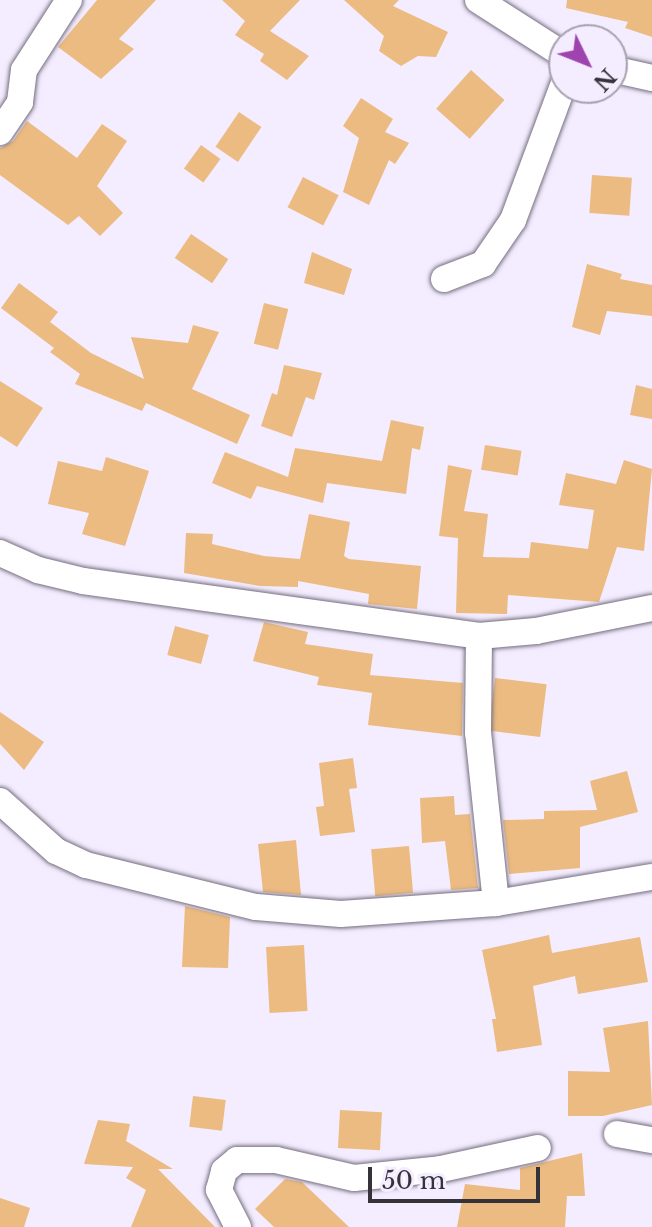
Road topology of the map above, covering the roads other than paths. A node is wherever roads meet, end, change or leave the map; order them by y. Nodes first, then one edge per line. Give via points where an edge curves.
1 (69, 0) edge
2 (478, 0) edge
3 (548, 45) edge
4 (628, 73) edge
5 (652, 78) edge
6 (556, 104) edge
7 (0, 132) edge
8 (444, 279) dead end
9 (0, 553) edge
10 (652, 608) edge
11 (479, 636) junction
12 (0, 801) edge
13 (652, 877) edge
14 (496, 903) junction
15 (617, 1134) dead end
16 (652, 1140) edge
17 (538, 1148) dead end
18 (238, 1227) edge

1 - 7 street via 24,70 20,102
2 - 3 street
4 - 5 street
6 - 8 street via 505,234 483,264
9 - 11 street via 83,581
10 - 11 street via 536,631
11 - 14 street via 478,733
12 - 14 street via 56,851 86,865 256,907 341,914
13 - 14 street
15 - 16 street
17 - 18 street via 441,1169 354,1178 276,1160 237,1160 224,1171 219,1190

